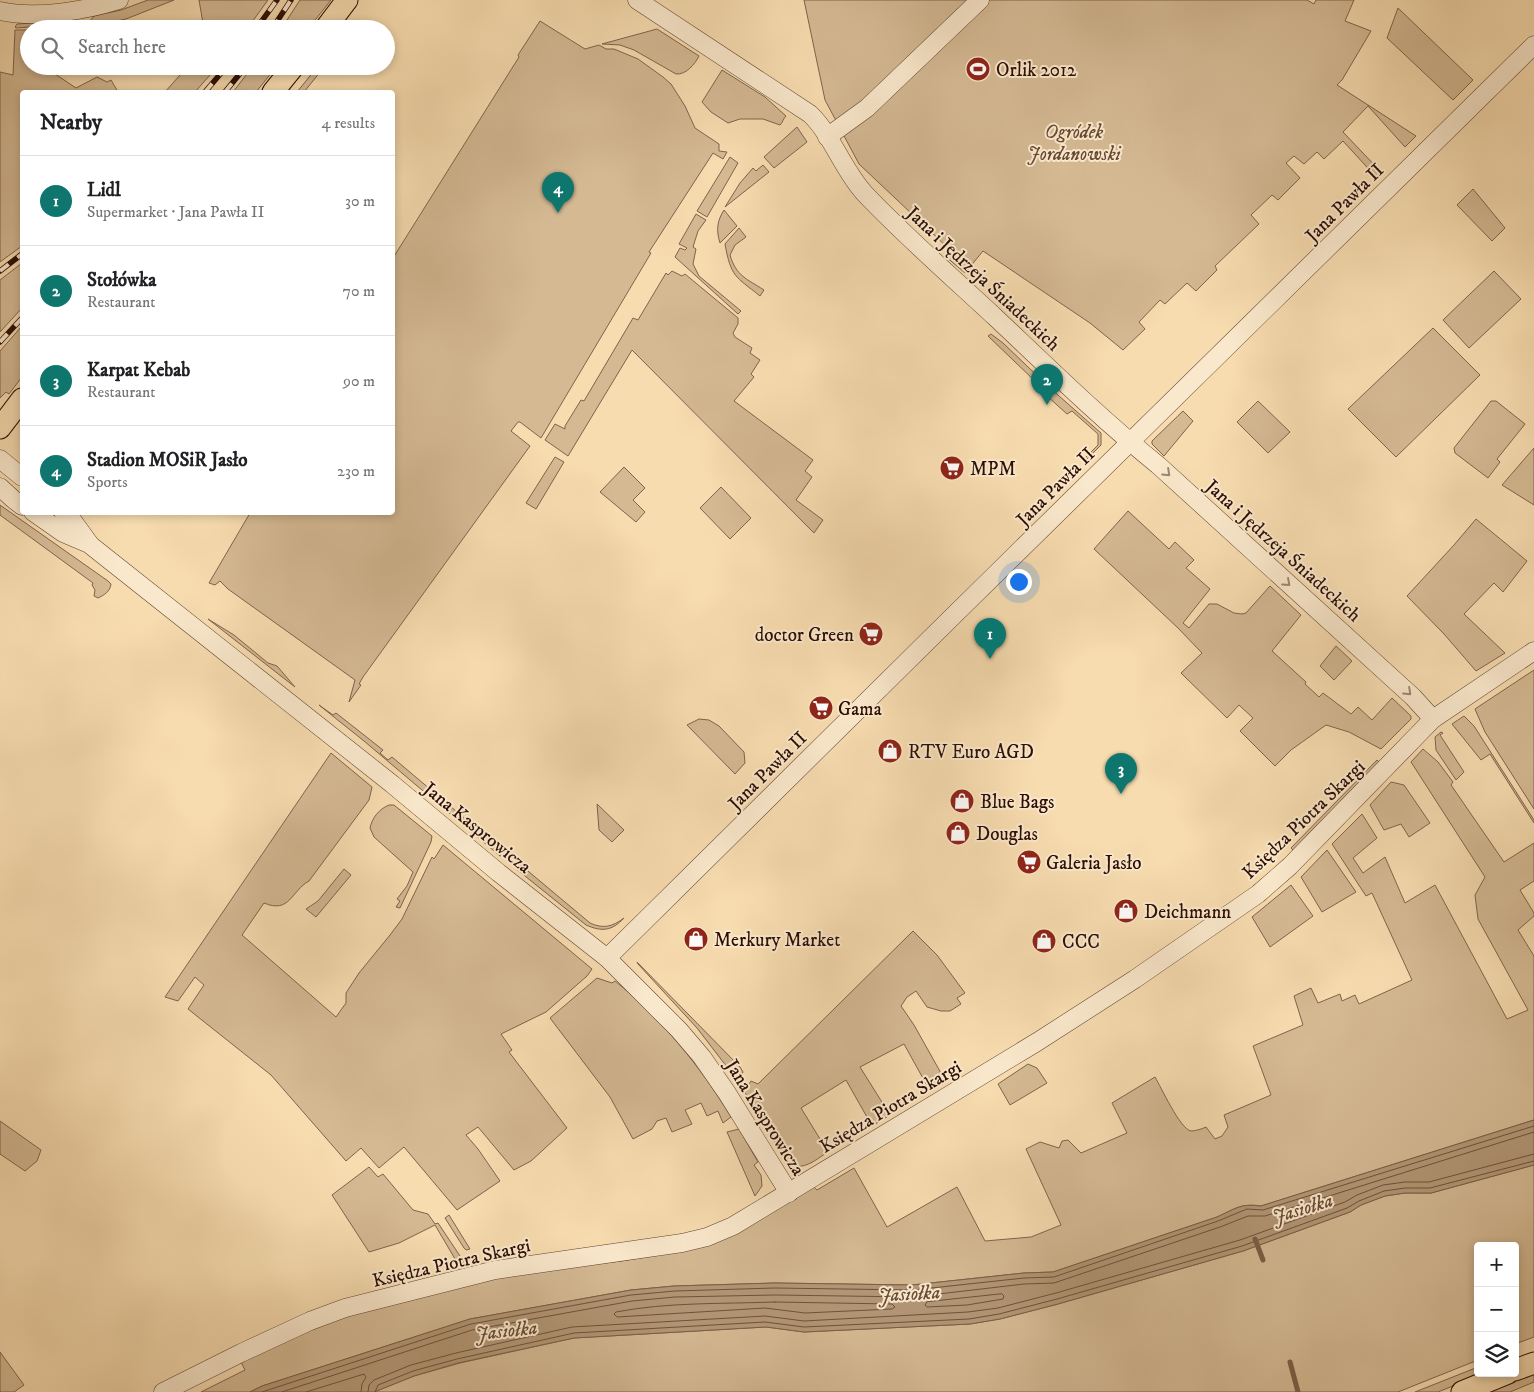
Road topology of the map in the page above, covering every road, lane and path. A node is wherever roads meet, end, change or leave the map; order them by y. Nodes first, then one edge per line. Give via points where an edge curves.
1 (119, 0) edge
2 (347, 0) edge
3 (637, 0) edge
4 (980, 0) edge
5 (0, 11) edge
6 (332, 20) edge
7 (1534, 45) edge
8 (287, 75) edge
9 (275, 90) edge
10 (827, 136) junction
11 (20, 402) edge
12 (0, 428) edge
13 (1130, 442) junction
14 (0, 459) edge
15 (20, 475) edge
16 (0, 487) edge
17 (20, 505) edge
18 (37, 515) edge
19 (66, 515) edge
20 (89, 544) junction
21 (1534, 651) edge
22 (1433, 719) junction
23 (607, 958) junction
24 (789, 1193) junction
25 (1534, 1363) edge
26 (1519, 1369) edge
27 (1498, 1377) edge
28 (163, 1392) edge
29 (1462, 1392) edge

1 - 5 street via 69,12
2 - 6 main road
3 - 10 street, Jana i Jędrzeja Śniadeckich via 805,110
4 - 10 street via 867,108
7 - 13 street, Jana Pawła II
8 - 9 main road
10 - 13 street, Jana i Jędrzeja Śniadeckich via 852,180 867,197
11 - 12 main road
13 -> 22 street, Jana i Jędrzeja Śniadeckich via 1416,700
13 - 23 street, Jana Pawła II
14 - 15 street
16 - 17 street
18 - 20 street, Jana Kasprowicza via 63,533
19 - 20 street, Jana Kasprowicza
20 - 23 street, Jana Kasprowicza
21 - 22 street, Księdza Piotra Skargi
22 - 24 street, Księdza Piotra Skargi via 1290,866 1258,894 1135,979
23 - 24 street, Jana Kasprowicza via 702,1057
24 - 28 street, Księdza Piotra Skargi via 733,1226 698,1239 495,1270 345,1308 310,1321
25 - 26 main road
27 - 29 main road

